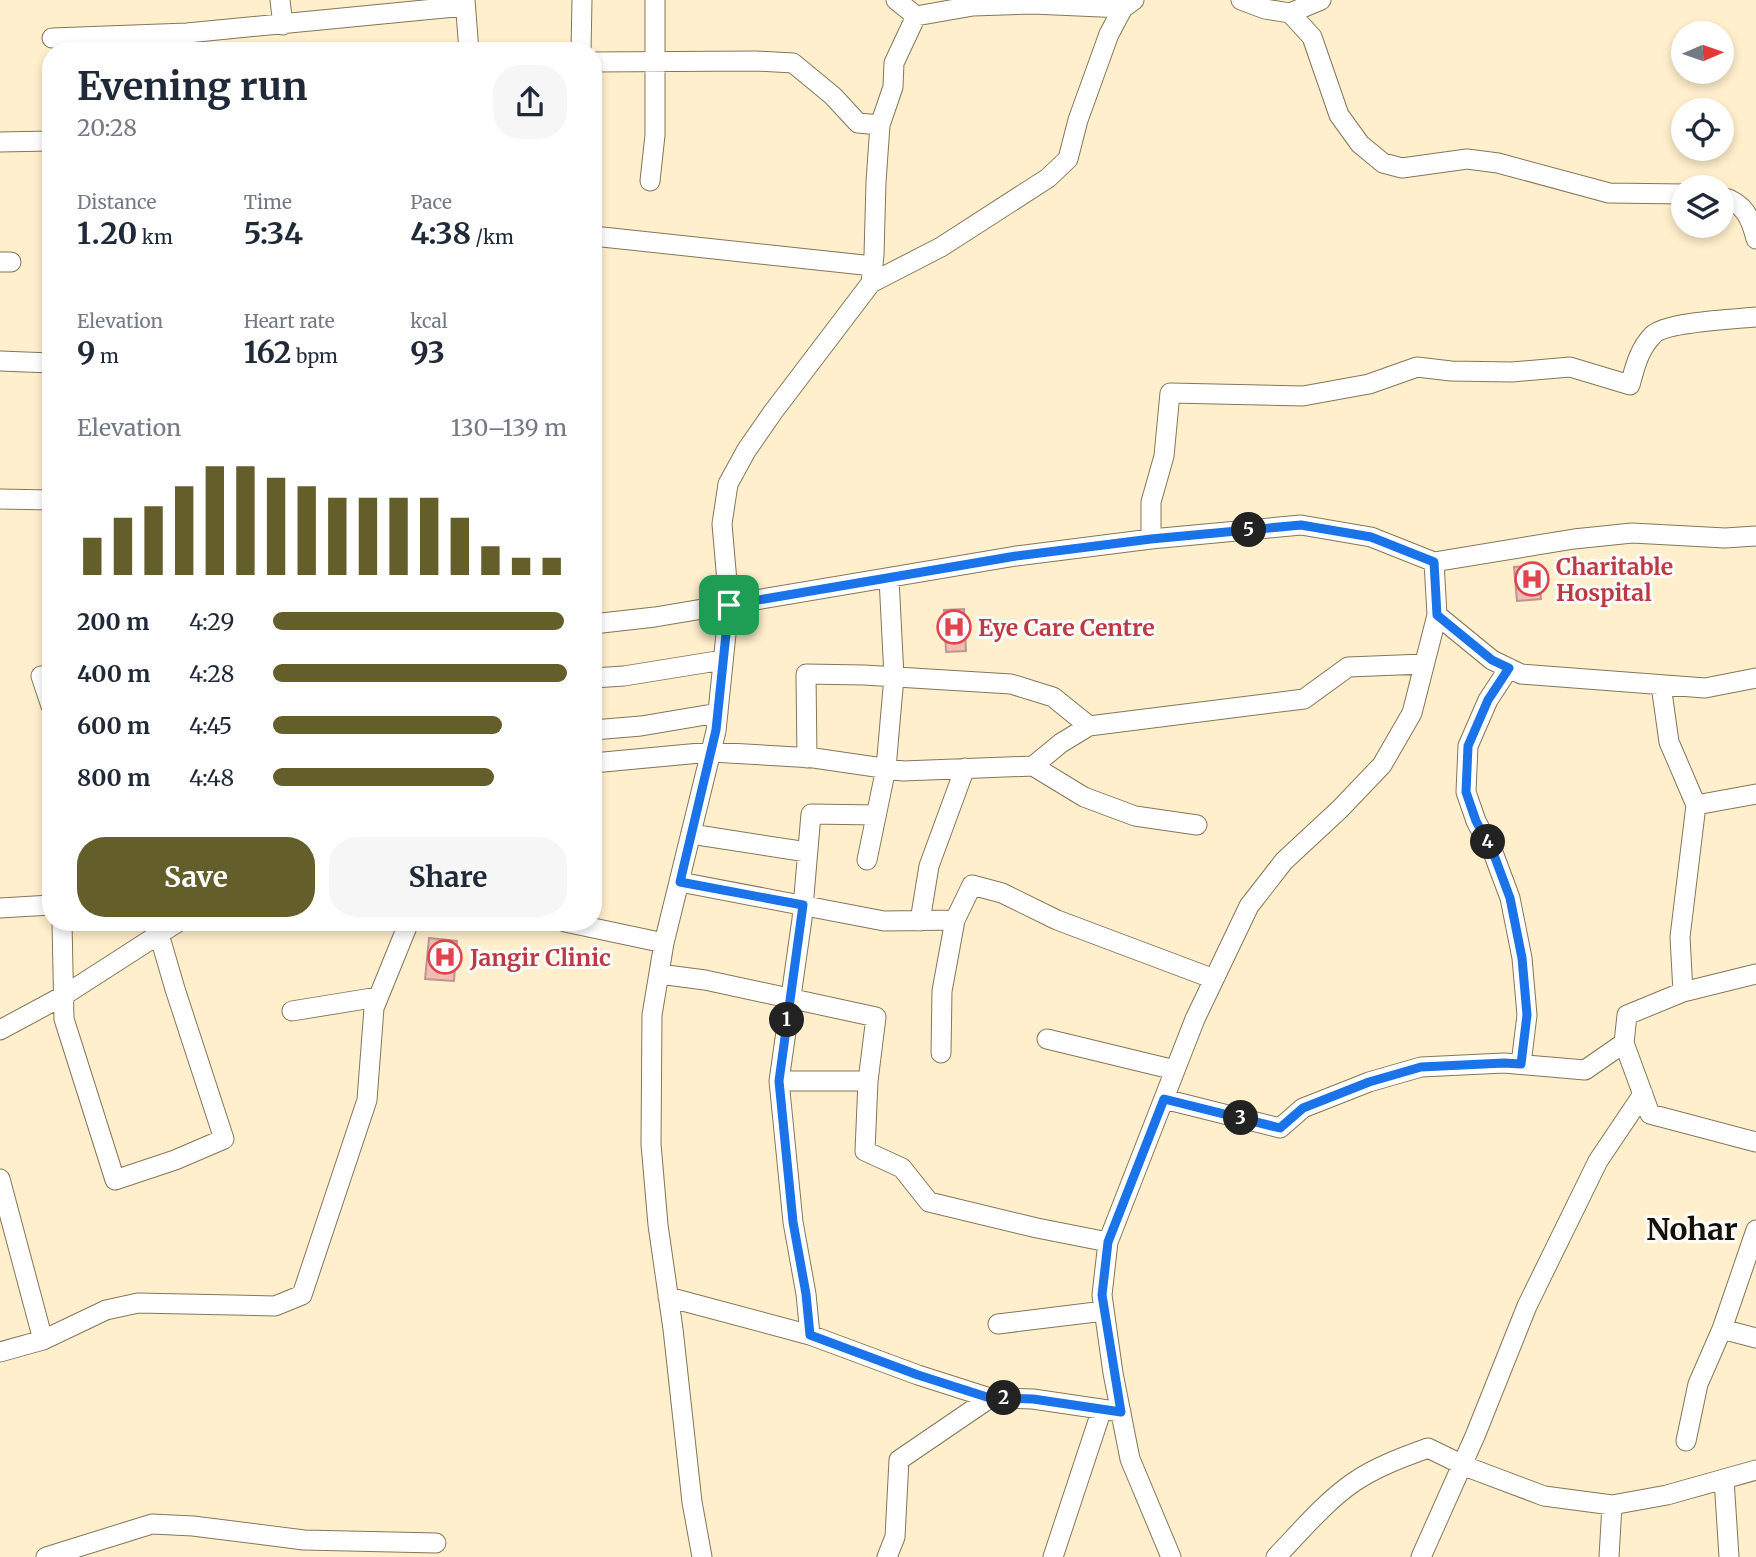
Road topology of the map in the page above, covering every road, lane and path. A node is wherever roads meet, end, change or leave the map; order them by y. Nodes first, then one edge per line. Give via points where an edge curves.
1 (280, 0) edge
2 (582, 0) edge
3 (655, 0) edge
4 (897, 0) edge
5 (1241, 0) edge
6 (1321, 0) edge
7 (465, 3) edge
8 (1129, 4) edge
9 (1290, 13) junction
10 (916, 16) junction
11 (283, 25) junction
12 (52, 38) dead end
13 (468, 42) edge
14 (581, 42) edge
15 (602, 62) edge
16 (655, 62) junction
17 (880, 125) junction
18 (42, 141) edge
19 (0, 142) edge
20 (650, 181) dead end
21 (1671, 194) edge
22 (1734, 201) edge
23 (602, 237) edge
24 (1756, 239) edge
25 (872, 274) junction
26 (1756, 317) edge
27 (0, 361) edge
28 (42, 363) edge
29 (0, 499) edge
30 (42, 500) edge
31 (1756, 536) edge
32 (1151, 539) junction
33 (1434, 562) junction
34 (889, 578) junction
35 (729, 605) junction
36 (1437, 615) junction
37 (602, 623) edge
38 (723, 660) junction
39 (1424, 664) junction
40 (1509, 668) junction
41 (602, 677) edge
42 (894, 677) junction
43 (1756, 678) edge
44 (1661, 685) junction
45 (718, 713) junction
46 (1089, 726) junction
47 (602, 729) edge
48 (711, 752) junction
49 (807, 758) junction
50 (602, 762) edge
51 (1033, 766) junction
52 (886, 768) junction
53 (965, 768) junction
54 (1756, 794) edge
55 (1696, 805) junction
56 (876, 815) junction
57 (1197, 825) dead end
58 (691, 834) junction
59 (807, 852) junction
60 (867, 860) dead end
61 (680, 882) junction
62 (803, 905) junction
63 (42, 906) edge
64 (0, 908) edge
65 (954, 920) junction
66 (920, 921) junction
67 (602, 930) edge
68 (61, 931) edge
69 (164, 931) edge
70 (405, 931) edge
71 (159, 934) junction
72 (664, 943) junction
73 (659, 974) junction
74 (1756, 974) edge
75 (1214, 979) junction
76 (1683, 992) junction
77 (63, 996) junction
78 (378, 997) junction
79 (790, 997) junction
80 (292, 1011) dead end
81 (0, 1030) edge
82 (1047, 1039) dead end
83 (1624, 1043) junction
84 (941, 1052) dead end
85 (1521, 1064) junction
86 (1175, 1070) junction
87 (779, 1081) junction
88 (868, 1081) junction
89 (1643, 1094) junction
90 (1164, 1099) junction
91 (1756, 1142) edge
92 (0, 1179) edge
93 (1756, 1230) edge
94 (1108, 1242) junction
95 (1751, 1259) edge
96 (668, 1297) junction
97 (1104, 1311) junction
98 (998, 1324) dead end
99 (1722, 1329) junction
100 (810, 1335) junction
101 (1756, 1338) edge
102 (43, 1340) junction
103 (0, 1352) edge
104 (990, 1398) junction
105 (1112, 1411) junction
106 (1686, 1441) dead end
107 (1462, 1465) junction
108 (1756, 1470) edge
109 (1724, 1479) junction
110 (1612, 1505) junction
111 (436, 1543) dead end
112 (46, 1557) edge
113 (702, 1557) edge
114 (887, 1557) edge
115 (1053, 1557) edge
116 (1171, 1557) edge
117 (1276, 1557) edge
118 (1421, 1557) edge
119 (1609, 1557) edge
120 (1729, 1557) edge

1 - 11 street
2 - 14 street
3 - 16 street
4 - 10 street
5 - 9 street
6 - 9 street
7 - 11 street
7 - 13 street
8 - 10 street via 973,6
8 - 25 street via 1109,34 1068,159 1048,178 962,233
9 - 21 street via 1312,37 1339,115 1360,144 1383,163 1402,168 1467,159 1498,163 1609,194
10 - 17 street via 894,63 893,87
11 - 12 street
15 - 16 street
16 - 17 street via 793,63 858,123
16 - 20 street
17 - 25 street
18 - 19 street
22 - 24 street via 1750,216
23 - 25 street
25 - 35 street via 746,451 728,484 722,524
26 - 32 street via 1655,332 1641,350 1630,385 1570,367 1512,372 1417,367 1369,384 1303,396 1170,393 1164,456 1151,502
27 - 28 street
29 - 30 street
31 - 33 street via 1632,533
32 - 33 street via 1301,525 1371,537
32 - 34 street
33 - 36 street
34 - 35 street
34 - 42 street
35 - 37 street
35 - 38 street
36 - 39 street
36 - 40 street via 1492,660
38 - 41 street
38 - 45 street
39 - 46 street via 1348,667 1304,698
39 - 75 street via 1412,713 1382,765 1284,861 1250,906
40 - 44 street via 1521,674
40 - 85 street via 1488,700 1468,746 1466,792 1510,898 1527,1015
42 - 46 street via 1011,684 1053,697
42 - 49 street via 806,674
42 - 52 street
43 - 44 street via 1705,688
44 - 55 street via 1669,742
45 - 47 street
45 - 48 street
46 - 51 street
48 - 49 street
48 - 50 street
48 - 58 street
49 - 52 street
51 - 53 street
51 - 57 street via 1084,797 1135,816
52 - 53 street
52 - 56 street
53 - 66 street via 929,866
54 - 55 street
55 - 76 street via 1680,937
56 - 59 street via 811,814
56 - 60 street
58 - 59 street
58 - 61 street
59 - 62 street
61 - 62 street
61 - 72 street
62 - 66 street via 884,921
62 - 79 street
63 - 64 street
65 - 66 street
65 - 75 street via 972,885
65 - 84 street via 942,991
67 - 72 street
68 - 77 street
69 - 71 street
70 - 78 street
71 - 77 street
71 - 77 street via 224,1139 115,1180 64,1019
72 - 73 street
73 - 79 street
73 - 96 street via 652,1015 651,1144
74 - 76 street
75 - 86 street
76 - 83 street via 1627,1014
77 - 81 street
78 - 80 street
78 - 102 street via 367,1100 302,1295 275,1306 138,1303 106,1310
79 - 87 street
79 - 88 street via 876,1017
82 - 86 street
83 - 85 street via 1585,1070
83 - 89 street
85 - 90 street via 1421,1067 1303,1108 1280,1128
86 - 90 street
87 - 88 street
87 - 100 street
88 - 94 street via 865,1152 902,1168 929,1202
89 - 91 street via 1650,1114
89 - 107 street via 1592,1173 1527,1306
90 - 94 street
92 - 102 street
93 - 95 street
94 - 97 street
95 - 99 street
96 - 100 street
96 - 113 street
97 - 98 street
97 - 105 street
99 - 101 street
99 - 106 street via 1698,1384
100 - 104 street
102 - 103 street
104 - 105 street via 1033,1399
104 - 114 street via 899,1460 894,1536
105 - 115 street
105 - 116 street
107 - 110 street via 1544,1496
107 - 117 street via 1428,1448 1396,1460 1354,1482
107 - 118 street
108 - 109 street
109 - 110 street
109 - 120 street
110 - 119 street
111 - 112 street via 304,1540 152,1524

